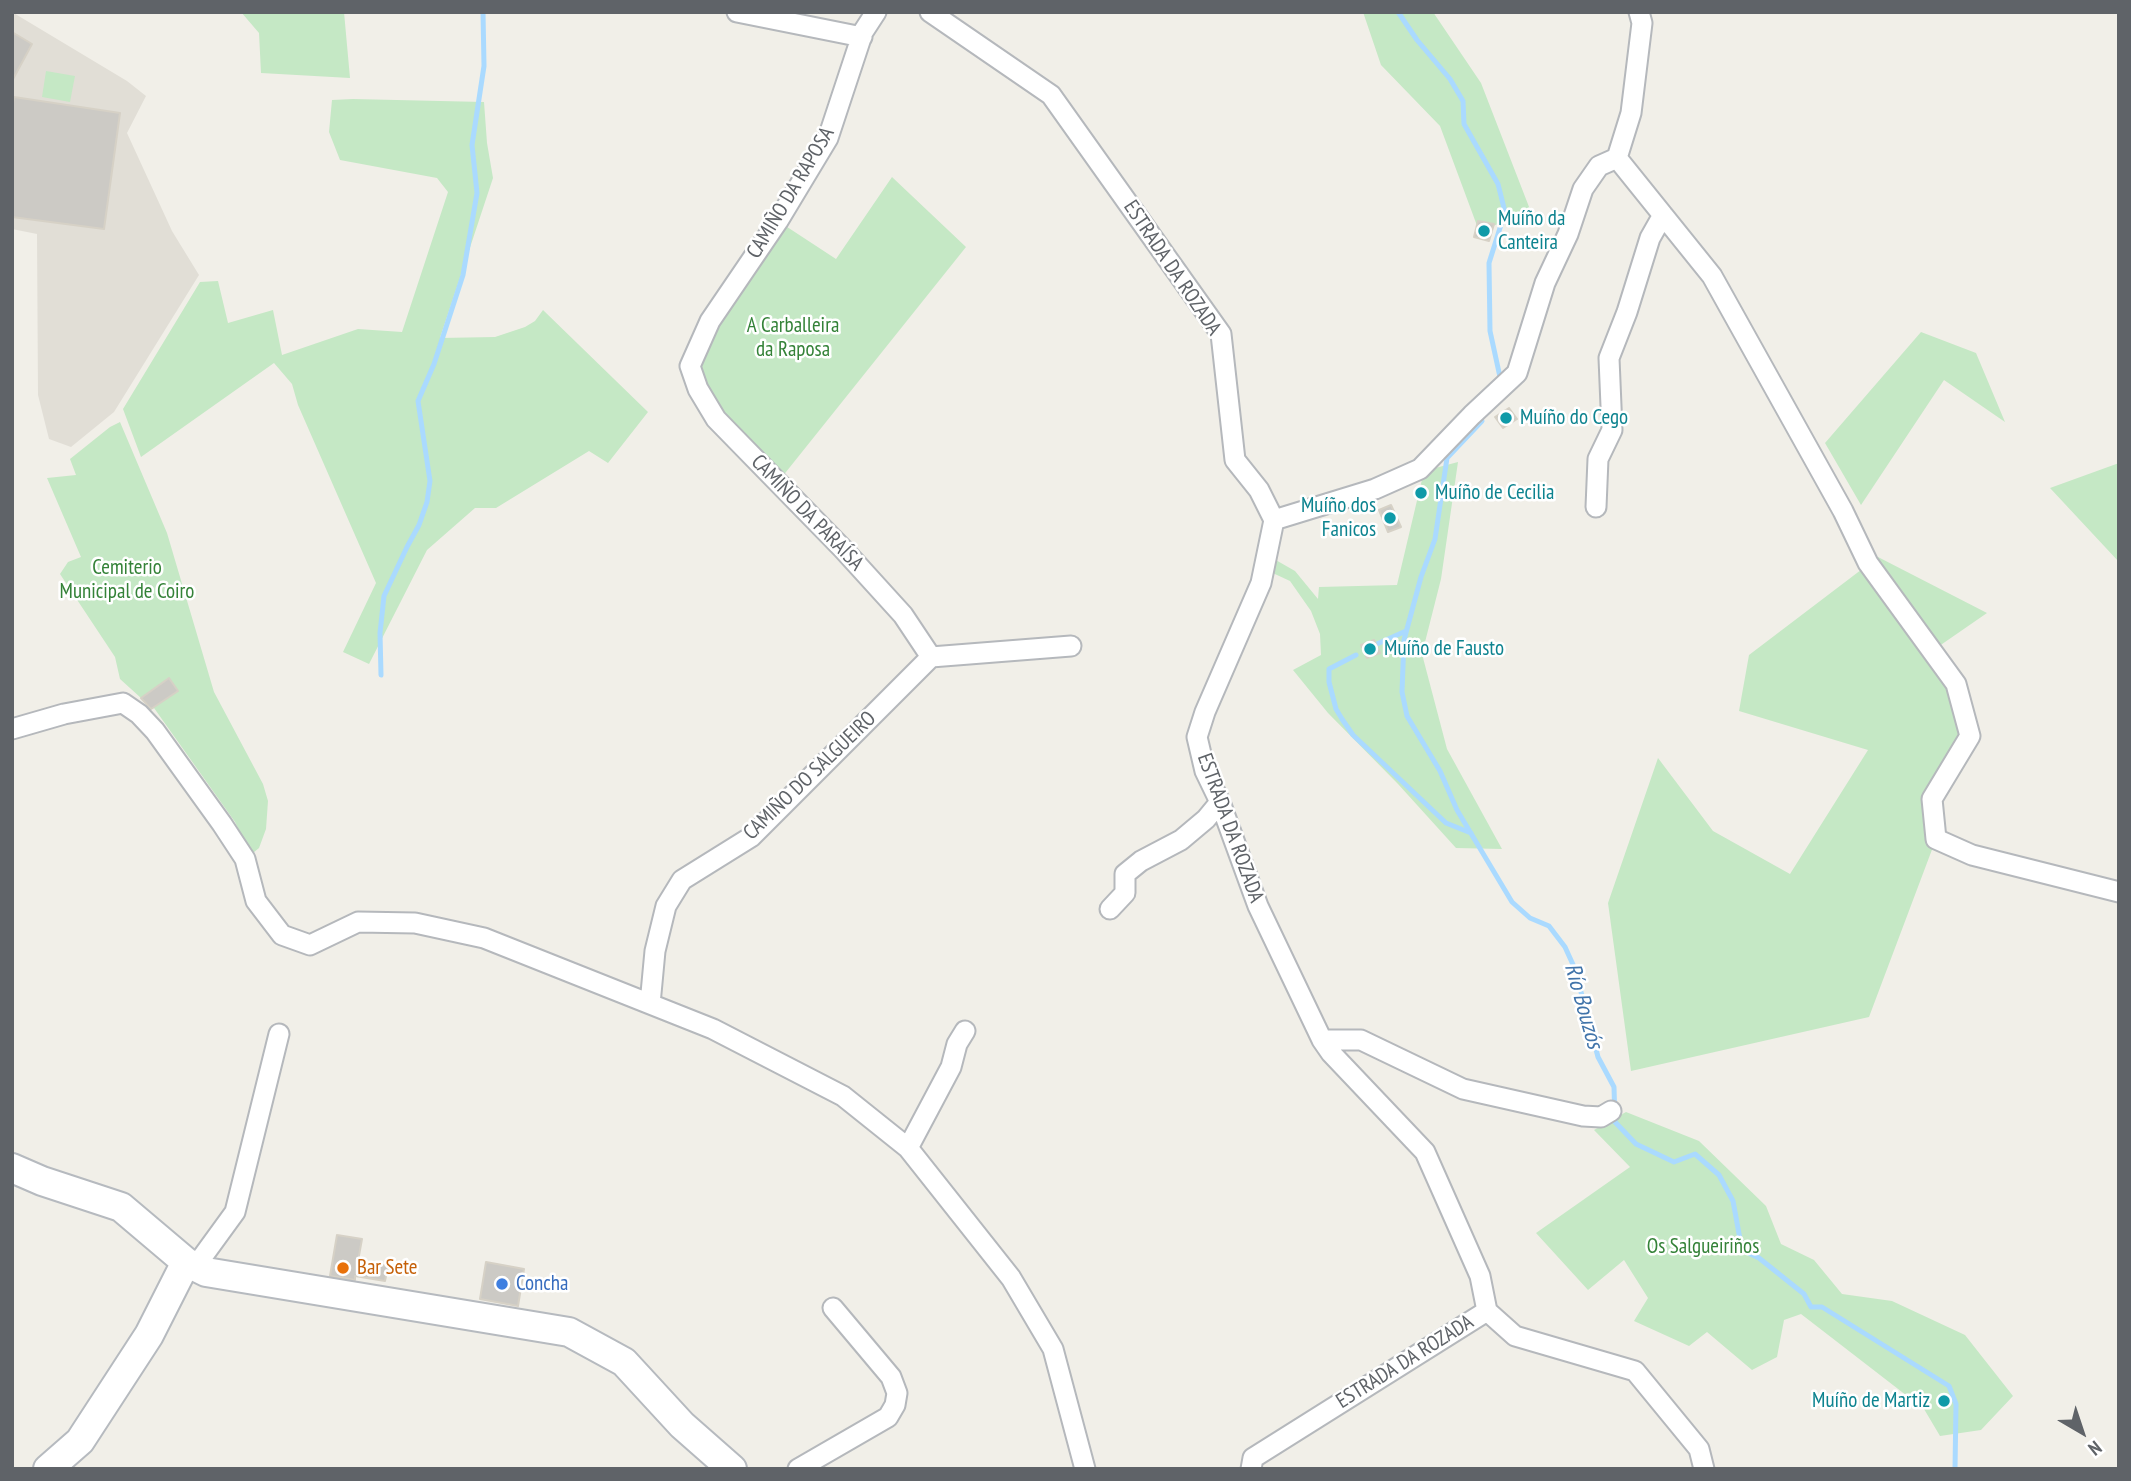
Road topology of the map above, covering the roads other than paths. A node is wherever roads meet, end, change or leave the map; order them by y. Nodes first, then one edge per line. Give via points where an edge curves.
1 (737, 12) edge
2 (876, 12) edge
3 (930, 12) edge
4 (1639, 12) edge
5 (862, 37) junction
6 (1617, 158) junction
7 (1663, 215) junction
8 (690, 366) joint
9 (1596, 507) dead end
10 (1274, 520) junction
11 (1071, 646) dead end
12 (931, 657) junction
13 (12, 729) edge
14 (1220, 802) junction
15 (2119, 892) edge
16 (1110, 909) dead end
17 (650, 1004) junction
18 (965, 1031) dead end
19 (279, 1034) dead end
20 (1322, 1040) junction
21 (1611, 1111) dead end
22 (908, 1148) junction
23 (12, 1168) edge
24 (191, 1264) junction
25 (833, 1308) dead end
26 (1487, 1311) junction
27 (48, 1469) edge
28 (732, 1469) edge
29 (797, 1469) edge
30 (1085, 1469) edge
31 (1251, 1469) edge
32 (1704, 1469) edge

1 - 5 street
2 - 5 street, CAMIÑO DA RAPOSA
3 - 10 street, ESTRADA DA ROZADA via 1051,95 1221,334 1235,460 1259,490
4 - 6 street via 1642,23 1631,113
5 - 8 street, CAMIÑO DA RAPOSA via 828,138 710,321
6 - 7 street
6 - 10 street via 1599,166 1583,189 1545,283 1517,373 1420,470
7 - 9 street via 1650,238 1609,358 1612,430 1598,459
7 - 15 street via 1712,276 1868,563 1956,684 1970,736 1932,799 1936,839 1972,855
8 - 12 street, CAMIÑO DA PARAÍSA via 716,419 903,615
10 - 14 street, ESTRADA DA ROZADA via 1261,583 1197,737 1205,771
11 - 12 street
12 - 17 street, CAMIÑO DO SALGUEIRO via 751,836 682,880 666,906 655,951
13 - 17 street via 123,703 139,714 245,859 256,901 282,936 310,945 358,922 415,923 484,938
14 - 16 street via 1181,840 1125,874 1125,893
14 - 20 street, ESTRADA DA ROZADA via 1258,906
17 - 22 street via 713,1029 843,1096
18 - 22 street
19 - 24 street via 235,1212
20 - 21 street via 1361,1040 1463,1089 1583,1116 1601,1117
20 - 26 street, ESTRADA DA ROZADA via 1424,1152 1480,1276
22 - 30 street via 1011,1278 1053,1349
23 - 24 street via 121,1207
24 - 27 street via 80,1441
24 - 28 street via 206,1272 569,1332 624,1362 682,1425
25 - 29 street via 891,1377 897,1393 895,1405 888,1417
26 - 31 street, ESTRADA DA ROZADA via 1253,1458
26 - 32 street via 1515,1336 1635,1371 1699,1449

